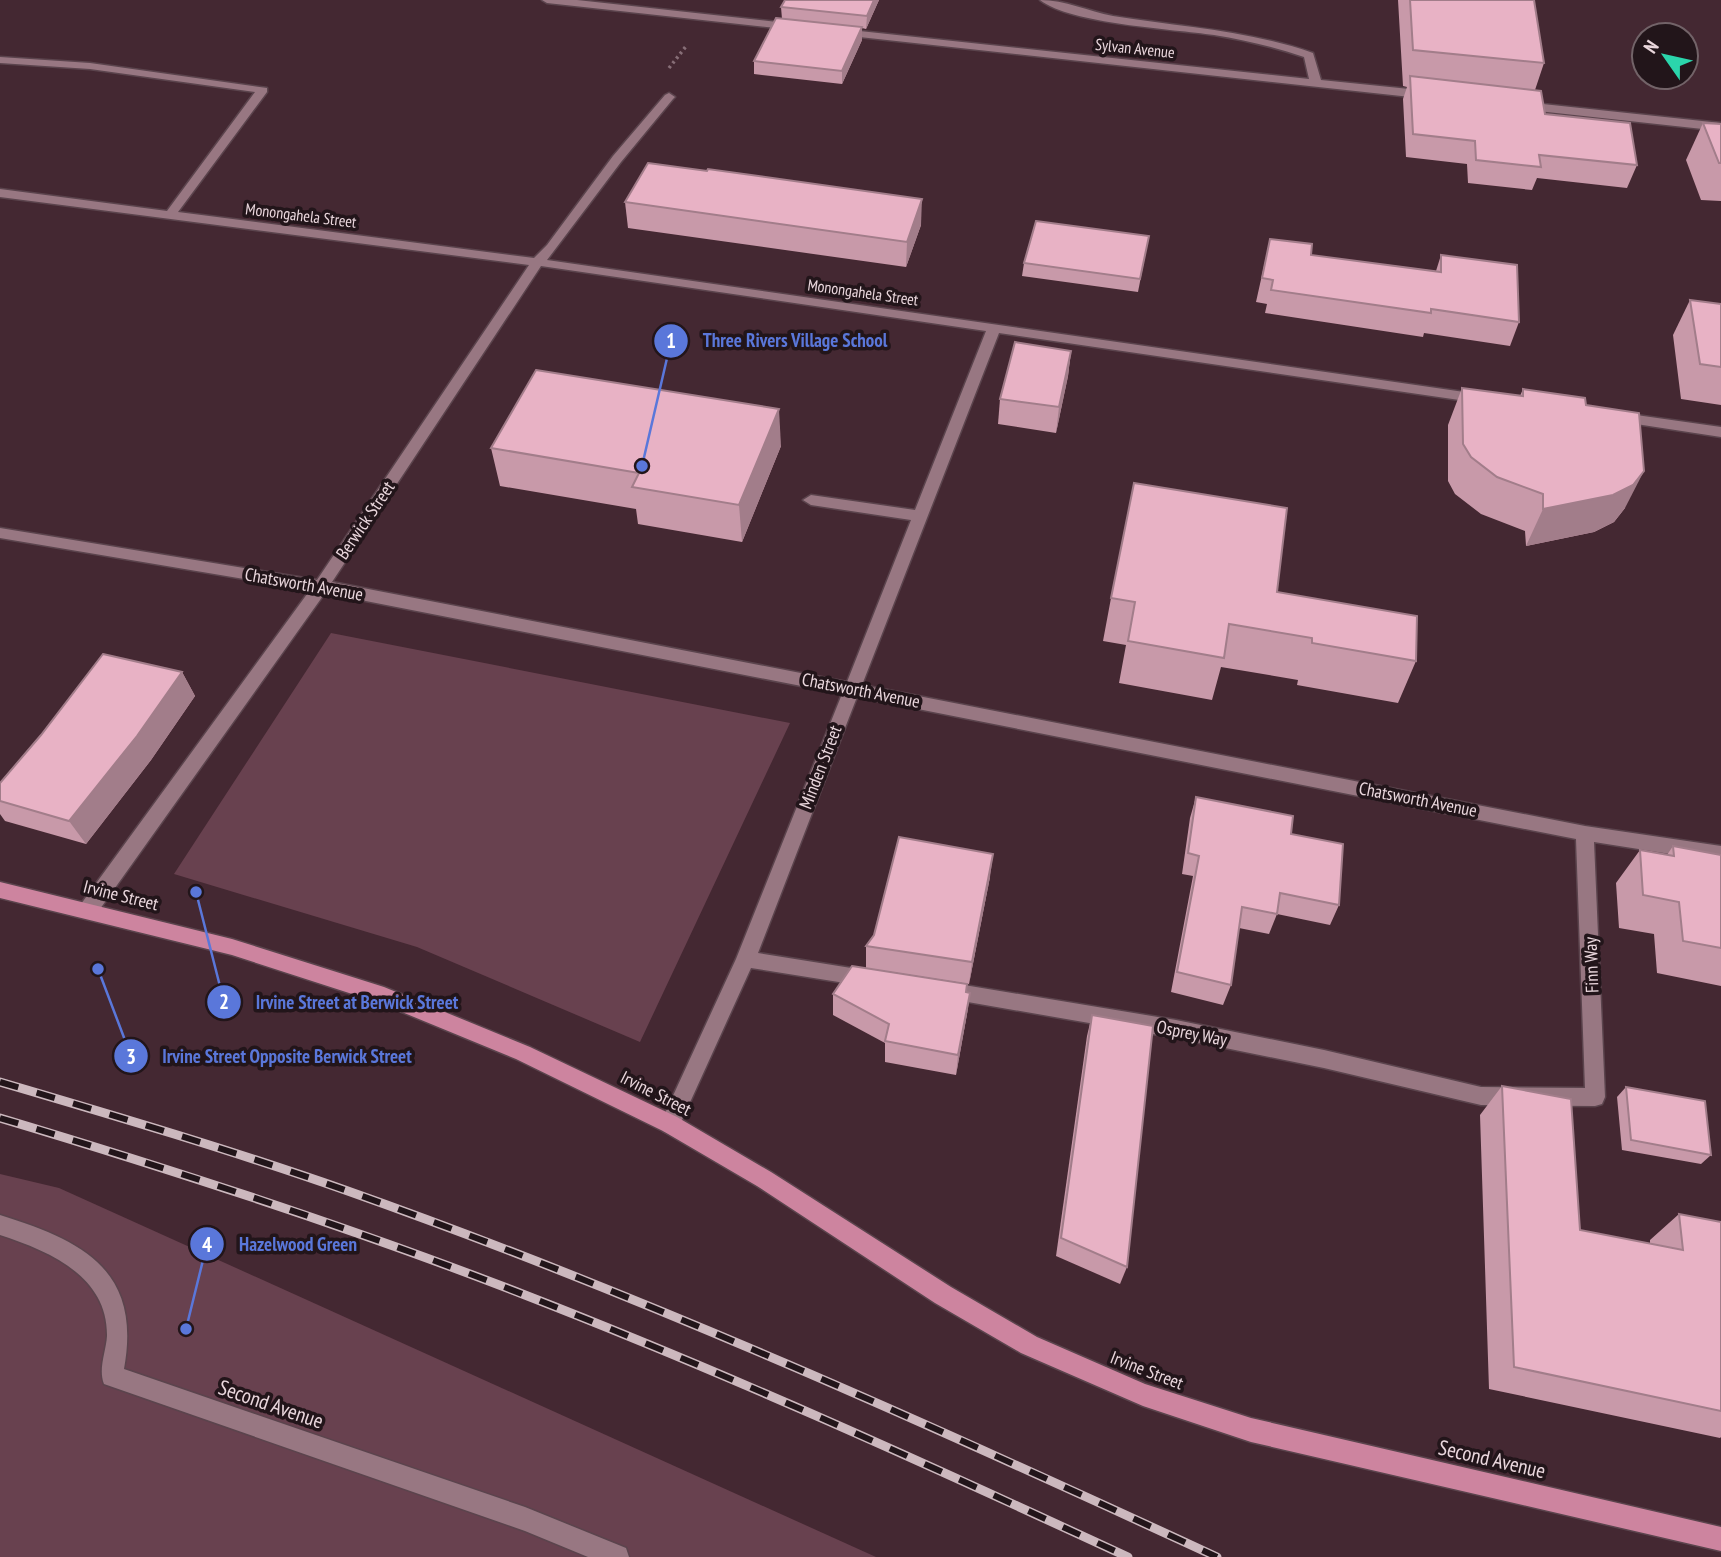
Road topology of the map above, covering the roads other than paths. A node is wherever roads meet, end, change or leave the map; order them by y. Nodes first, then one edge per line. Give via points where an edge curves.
1 (547, 0) edge
2 (1045, 0) edge
3 (805, 28) edge
4 (832, 31) edge
5 (0, 60) edge
6 (1316, 83) junction
7 (1437, 96) edge
8 (669, 97) dead end
9 (1505, 104) edge
10 (1721, 127) edge
11 (0, 193) edge
12 (169, 216) junction
13 (537, 262) junction
14 (994, 329) junction
15 (1502, 401) edge
16 (1598, 415) edge
17 (1721, 432) edge
18 (811, 500) dead end
19 (918, 516) junction
20 (0, 533) edge
21 (321, 586) junction
22 (851, 687) junction
23 (1585, 832) junction
24 (1721, 854) edge
25 (0, 890) edge
26 (88, 910) junction
27 (746, 959) junction
28 (894, 983) edge
29 (921, 987) edge
30 (1595, 1097) joint
31 (670, 1124) junction
32 (0, 1225) edge
33 (1251, 1430) joint
34 (1721, 1539) edge
35 (617, 1557) edge

1 - 3 street
2 - 6 street via 1088,14 1279,43 1309,55
4 - 6 street, Sylvan Avenue
5 - 12 street via 90,66 263,90
6 - 7 street, Sylvan Avenue
8 - 13 street, Berwick Street
9 - 10 street
11 - 12 street, Monongahela Street
12 - 13 street, Monongahela Street
13 - 14 street, Monongahela Street
13 - 21 street, Berwick Street
14 - 15 street, Monongahela Street
14 - 19 street, Minden Street
16 - 17 street
18 - 19 street
19 - 22 street, Minden Street
20 - 21 street, Chatsworth Avenue
21 - 22 street, Chatsworth Avenue
21 - 26 street, Berwick Street
22 - 23 street, Chatsworth Avenue
22 - 27 street, Minden Street
23 - 24 street, Chatsworth Avenue
23 - 30 street, Finn Way
25 - 26 main road, Irvine Street
26 - 31 main road, Irvine Street via 232,947 384,996 523,1053
27 - 28 street
27 - 31 street, Minden Street
29 - 30 street, Osprey Way via 1176,1029 1481,1096
31 - 33 main road, Irvine Street via 1029,1345 1143,1395
32 - 35 street, Second Avenue via 73,1255 108,1287 119,1331 112,1377 525,1519
33 - 34 main road, Second Avenue

